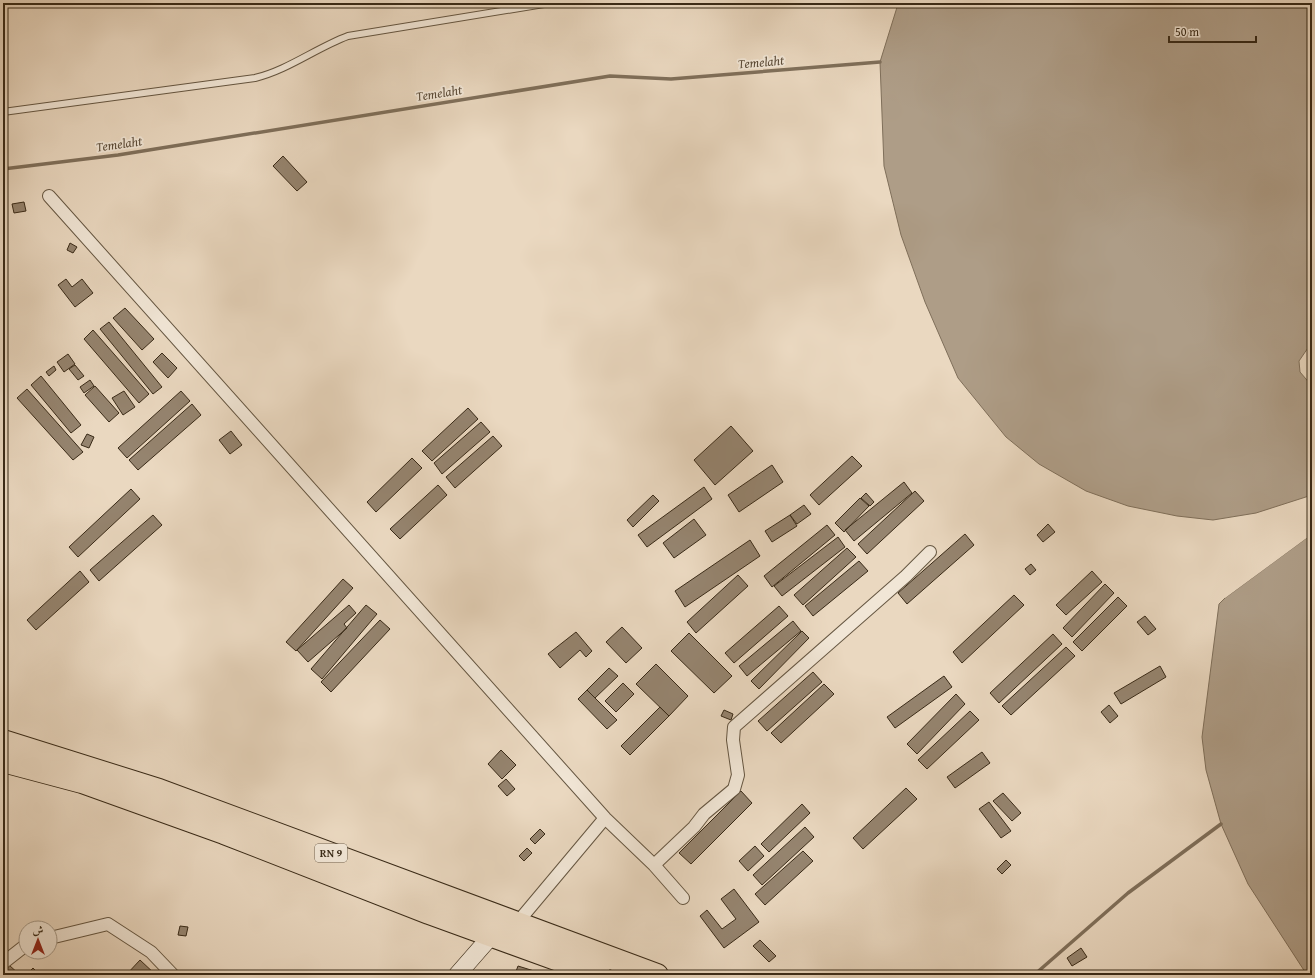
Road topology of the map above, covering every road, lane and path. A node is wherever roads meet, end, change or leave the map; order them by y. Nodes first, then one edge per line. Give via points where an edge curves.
1 (550, 3) edge
2 (533, 4) edge
3 (3, 112) edge
4 (48, 196) dead end
5 (930, 552) dead end
6 (3, 741) edge
7 (3, 761) edge
8 (605, 818) junction
9 (654, 865) junction
10 (683, 898) dead end
11 (512, 921) junction
12 (491, 935) junction
13 (58, 936) edge
14 (18, 951) edge
15 (3, 963) edge
16 (173, 975) edge
17 (457, 975) edge
18 (600, 975) edge
19 (657, 975) edge

1 - 2 lane
2 - 3 lane via 348,36 280,70 255,78
4 - 8 street
5 - 9 street via 734,727 733,740 738,775 734,789 704,814
6 - 11 highway, RN 9 via 159,790
7 - 12 highway, RN 9 via 82,782 217,830
8 - 9 street
8 - 11 street
9 - 10 street
11 - 12 main road
11 - 19 highway, RN 9
12 - 17 main road
12 - 18 highway, RN 9
13 - 16 street via 108,924 151,952
14 - 15 street

